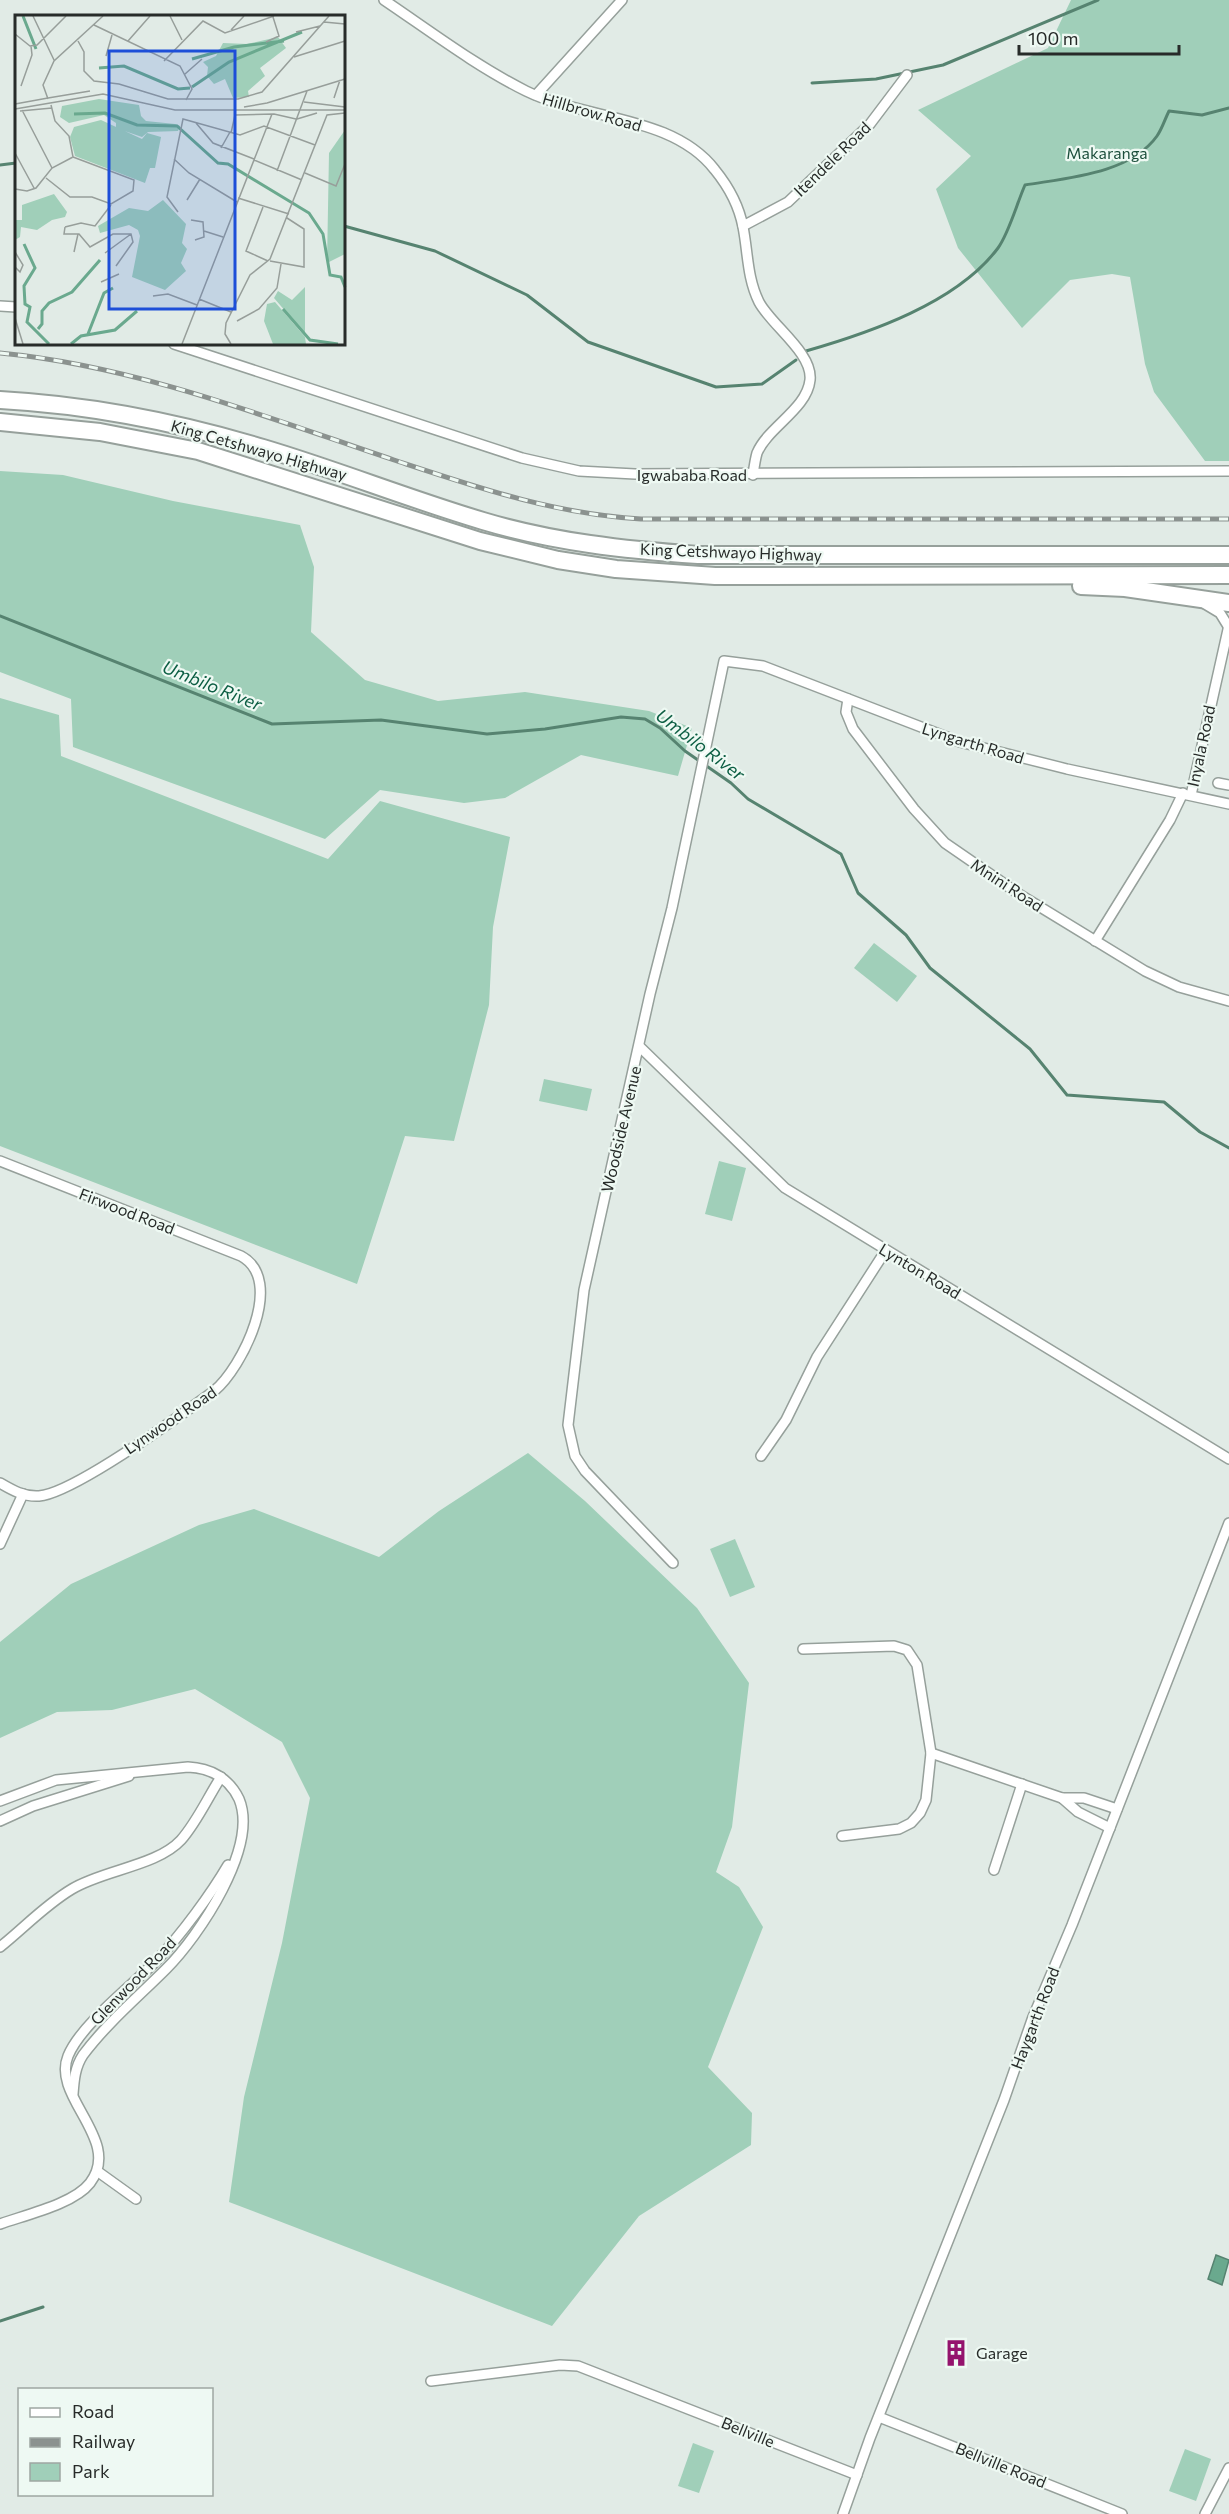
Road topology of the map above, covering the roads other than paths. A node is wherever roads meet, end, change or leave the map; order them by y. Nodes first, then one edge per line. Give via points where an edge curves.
1 (384, 0) edge
2 (622, 0) edge
3 (907, 75) dead end
4 (536, 95) junction
5 (743, 226) junction
6 (0, 306) edge
7 (15, 307) edge
8 (177, 345) edge
9 (0, 394) edge
10 (0, 400) edge
11 (40, 402) junction
12 (0, 422) edge
13 (62, 427) junction
14 (0, 431) edge
15 (1229, 471) edge
16 (753, 475) junction
17 (1229, 553) edge
18 (1229, 575) edge
19 (926, 576) junction
20 (1196, 599) junction
21 (1229, 603) edge
22 (1229, 626) edge
23 (724, 661) joint
24 (848, 699) junction
25 (1218, 783) dead end
26 (1229, 785) edge
27 (1187, 794) junction
28 (1229, 804) edge
29 (1095, 941) junction
30 (1229, 1002) edge
31 (640, 1047) junction
32 (0, 1161) edge
33 (886, 1250) junction
34 (252, 1264) joint
35 (761, 1456) dead end
36 (1229, 1459) edge
37 (0, 1483) edge
38 (23, 1494) junction
39 (1229, 1523) edge
40 (0, 1544) edge
41 (673, 1563) dead end
42 (803, 1649) dead end
43 (932, 1753) junction
44 (140, 1773) junction
45 (220, 1777) junction
46 (1022, 1784) junction
47 (1062, 1798) junction
48 (0, 1801) edge
49 (1117, 1809) junction
50 (0, 1821) edge
51 (1110, 1828) junction
52 (842, 1836) dead end
53 (994, 1870) dead end
54 (0, 1947) edge
55 (97, 2171) junction
56 (136, 2199) dead end
57 (0, 2224) edge
58 (431, 2382) dead end
59 (879, 2417) junction
60 (1229, 2468) edge
61 (857, 2475) junction
62 (843, 2514) edge
63 (1122, 2514) edge
64 (1205, 2514) edge

1 - 4 street, Hillbrow Road via 442,40
2 - 4 street
3 - 5 street, Itendele Road via 870,124 795,196 777,210
4 - 5 street, Hillbrow Road via 687,143 722,180
5 - 16 street, Hillbrow Road via 747,265 758,300 805,359 810,372 805,392 758,452
6 - 7 street
8 - 16 street, Igwababa Road via 566,469 626,474
9 - 11 highway
10 - 11 highway, King Cetshwayo Highway
11 - 17 highway, King Cetshwayo Highway via 131,415 193,429 264,448 484,522 619,548 698,555
12 - 13 highway, King Cetshwayo Highway
13 - 14 highway
13 - 19 highway, King Cetshwayo Highway via 225,458 480,541 558,560 637,572 693,575
15 - 16 street, Igwababa Road
18 - 19 highway, King Cetshwayo Highway
19 - 20 highway via 1125,588
20 - 21 highway
20 - 22 street, Inyala Road via 1220,613
22 - 27 street, Inyala Road
23 - 24 street, Lyngarth Road via 763,666
23 - 31 street, Woodside Avenue
24 - 27 street, Lyngarth Road via 960,742
24 - 29 street, Mnini Road via 846,712 853,729 940,838
25 - 26 street
27 - 28 street, Lyngarth Road
27 - 29 street, Inyala Road
29 - 30 street, Mnini Road via 1168,983
31 - 33 street, Lynton Road via 785,1188
31 - 41 street, Woodside Avenue via 584,1290 568,1425 575,1456 585,1471
32 - 34 street, Firwood Road via 216,1245
33 - 35 street via 817,1357 786,1420
33 - 36 street, Lynton Road
34 - 38 street, Lynwood Road via 261,1281 259,1305 238,1363 224,1382 69,1485 50,1494
37 - 38 street, Lynwood Road
38 - 40 street
39 - 49 street, Haygarth Road
42 - 43 street via 894,1646 907,1650 917,1665
43 - 46 street
43 - 52 street via 926,1800 911,1823 878,1834
44 - 45 street via 188,1767
44 - 48 street via 56,1780
44 - 50 street via 33,1806
45 - 54 street via 187,1831 172,1847 72,1889
45 - 55 street, Glenwood Road via 234,1790 241,1807 243,1829 239,1842 174,1941 92,2024 72,2049 65,2070 95,2142
46 - 47 street
46 - 53 street
47 - 49 street via 1084,1798
47 - 51 street via 1078,1812
49 - 51 street, Haygarth Road
51 - 59 street, Haygarth Road
55 - 56 street
55 - 57 street via 84,2189 71,2198
58 - 61 street, Bellville via 568,2365 589,2369
59 - 61 street, Haygarth Road
59 - 63 street, Bellville Road
60 - 64 street
61 - 62 street, Haygarth Road

